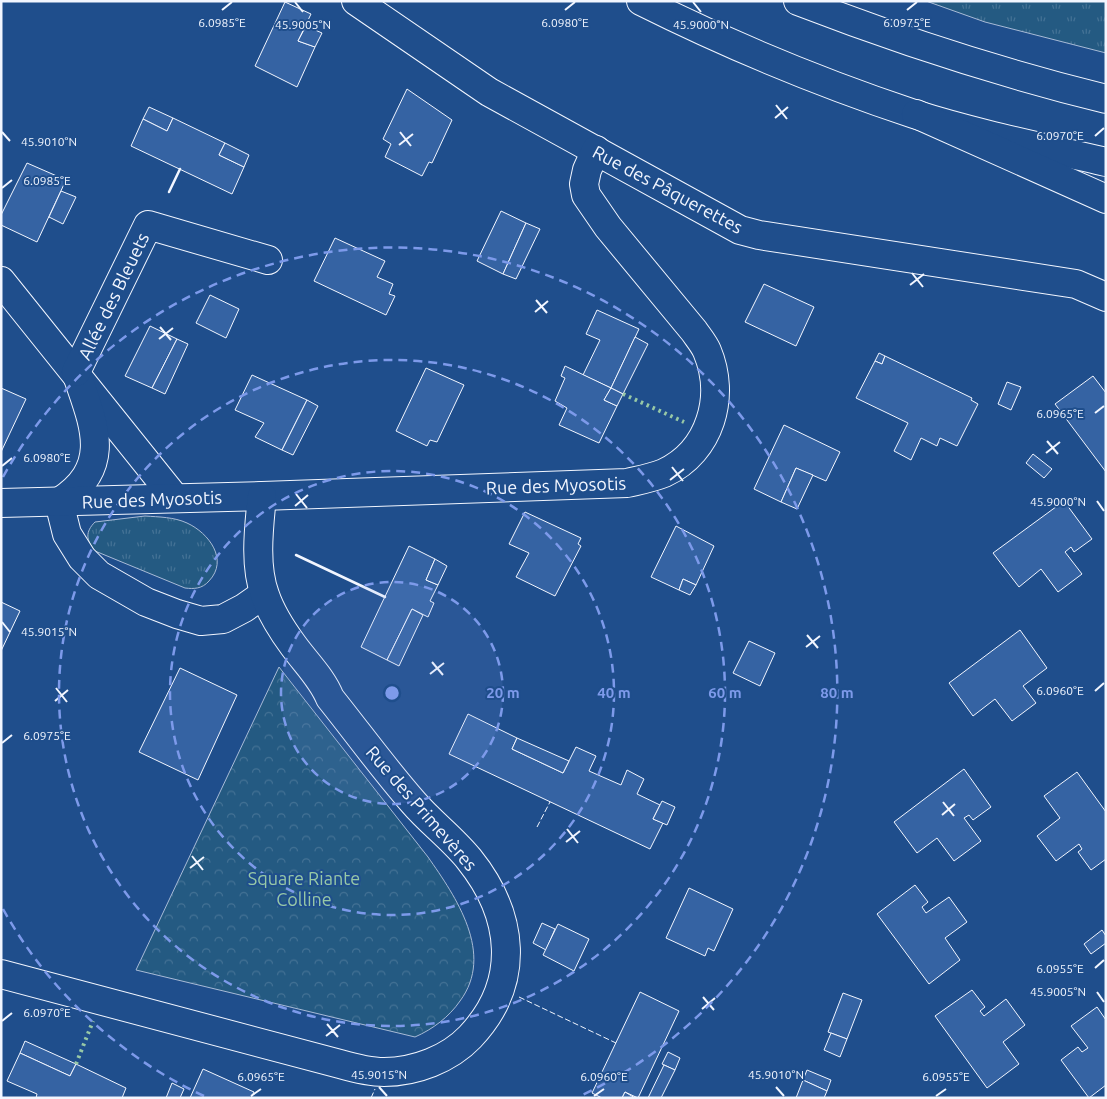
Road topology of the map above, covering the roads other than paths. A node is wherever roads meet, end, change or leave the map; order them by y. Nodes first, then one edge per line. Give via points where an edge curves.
1 (356, 1) edge
2 (641, 1) edge
3 (798, 1) edge
4 (1106, 99) edge
5 (916, 114) junction
6 (596, 150) junction
7 (1106, 162) edge
8 (1106, 199) edge
9 (268, 260) dead end
10 (1, 281) edge
11 (1106, 297) edge
12 (76, 372) junction
13 (262, 496) junction
14 (175, 498) junction
15 (59, 502) junction
16 (1, 503) edge
17 (264, 594) junction
18 (1, 974) edge

1 - 6 main road, Rue des Pâquerettes via 489,92
2 - 5 main road via 824,82
3 - 4 main road via 905,41
5 - 7 main road
5 - 8 main road
6 - 11 main road, Rue des Pâquerettes via 740,230 1076,284
6 - 13 main road, Rue des Myosotis via 586,170 586,195 608,227 694,331 706,349 713,370 714,412 695,448 665,472 627,483
9 - 12 main road, Allée des Bleuets via 148,225
10 - 12 main road
12 - 14 main road
12 - 15 main road via 94,424 94,456 82,483
13 - 14 main road, Rue des Myosotis
13 - 17 main road, Rue des Primevères via 259,544
14 - 15 main road, Rue des Myosotis
15 - 16 main road, Rue des Myosotis
15 - 17 main road, Rue des Myosotis via 67,534 82,558 99,575 146,602 201,622 223,619
17 - 18 main road, Rue des Primevères via 284,633 323,683 330,698 413,802 470,860 487,886 498,909 506,958 495,1004 482,1024 454,1050 428,1064 406,1070 377,1071

